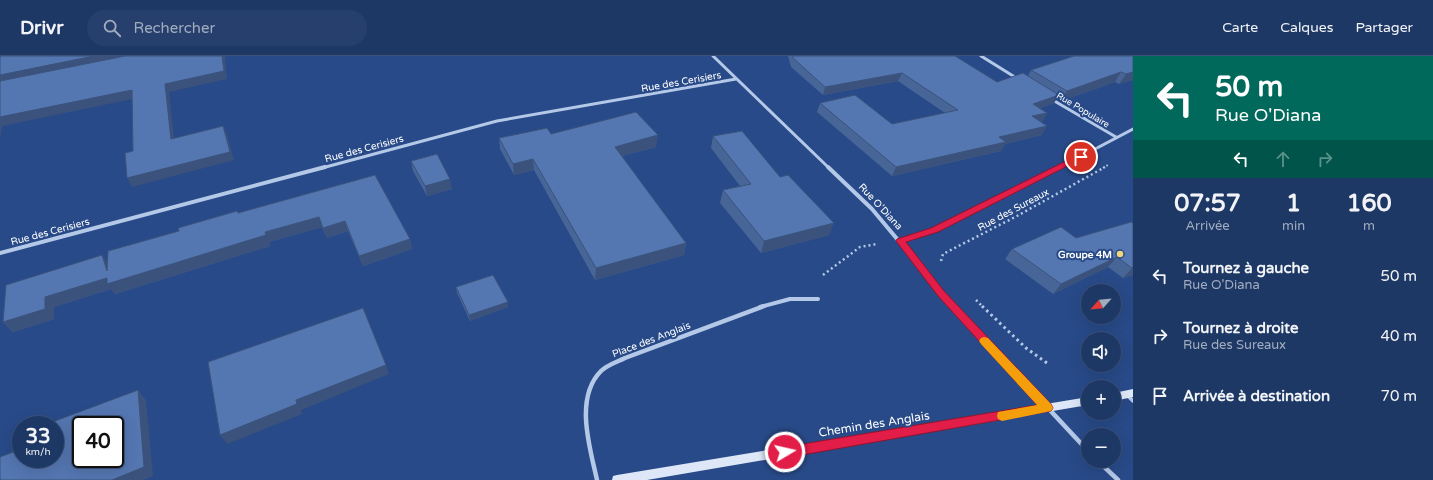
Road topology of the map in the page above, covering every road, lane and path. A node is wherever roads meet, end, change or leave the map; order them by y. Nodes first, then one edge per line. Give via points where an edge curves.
1 (713, 56) edge
2 (980, 56) edge
3 (736, 80) junction
4 (1022, 81) edge
5 (1049, 98) edge
6 (1133, 129) edge
7 (1116, 137) junction
8 (1096, 172) dead end
9 (900, 241) junction
10 (874, 244) dead end
11 (0, 253) edge
12 (943, 266) dead end
13 (823, 275) dead end
14 (818, 299) dead end
15 (975, 299) dead end
16 (1047, 363) dead end
17 (1081, 402) edge
18 (1047, 408) junction
19 (1081, 444) edge
20 (1105, 468) edge
21 (597, 480) edge
22 (617, 480) edge
23 (1118, 480) edge

1 - 3 street, Rue O'Diana
2 - 4 street
3 - 9 street, Rue O'Diana via 844,181
3 - 11 street, Rue des Cerisiers via 496,122
5 - 7 street, Rue Populaire
6 - 7 street, Rue des Sureaux
7 - 9 street, Rue des Sureaux via 934,230
8 - 12 path, Rue des Sureaux via 943,254
9 - 18 street, Rue O'Diana via 941,293
10 - 13 path via 860,247
14 - 21 street, Place des Anglais via 790,299 762,306 625,358 600,372 588,392 587,404
15 - 16 path via 1026,348
17 - 18 street, Chemin des Anglais
18 - 19 street, Rue O'Diana
18 - 22 street, Chemin des Anglais
20 - 23 street

